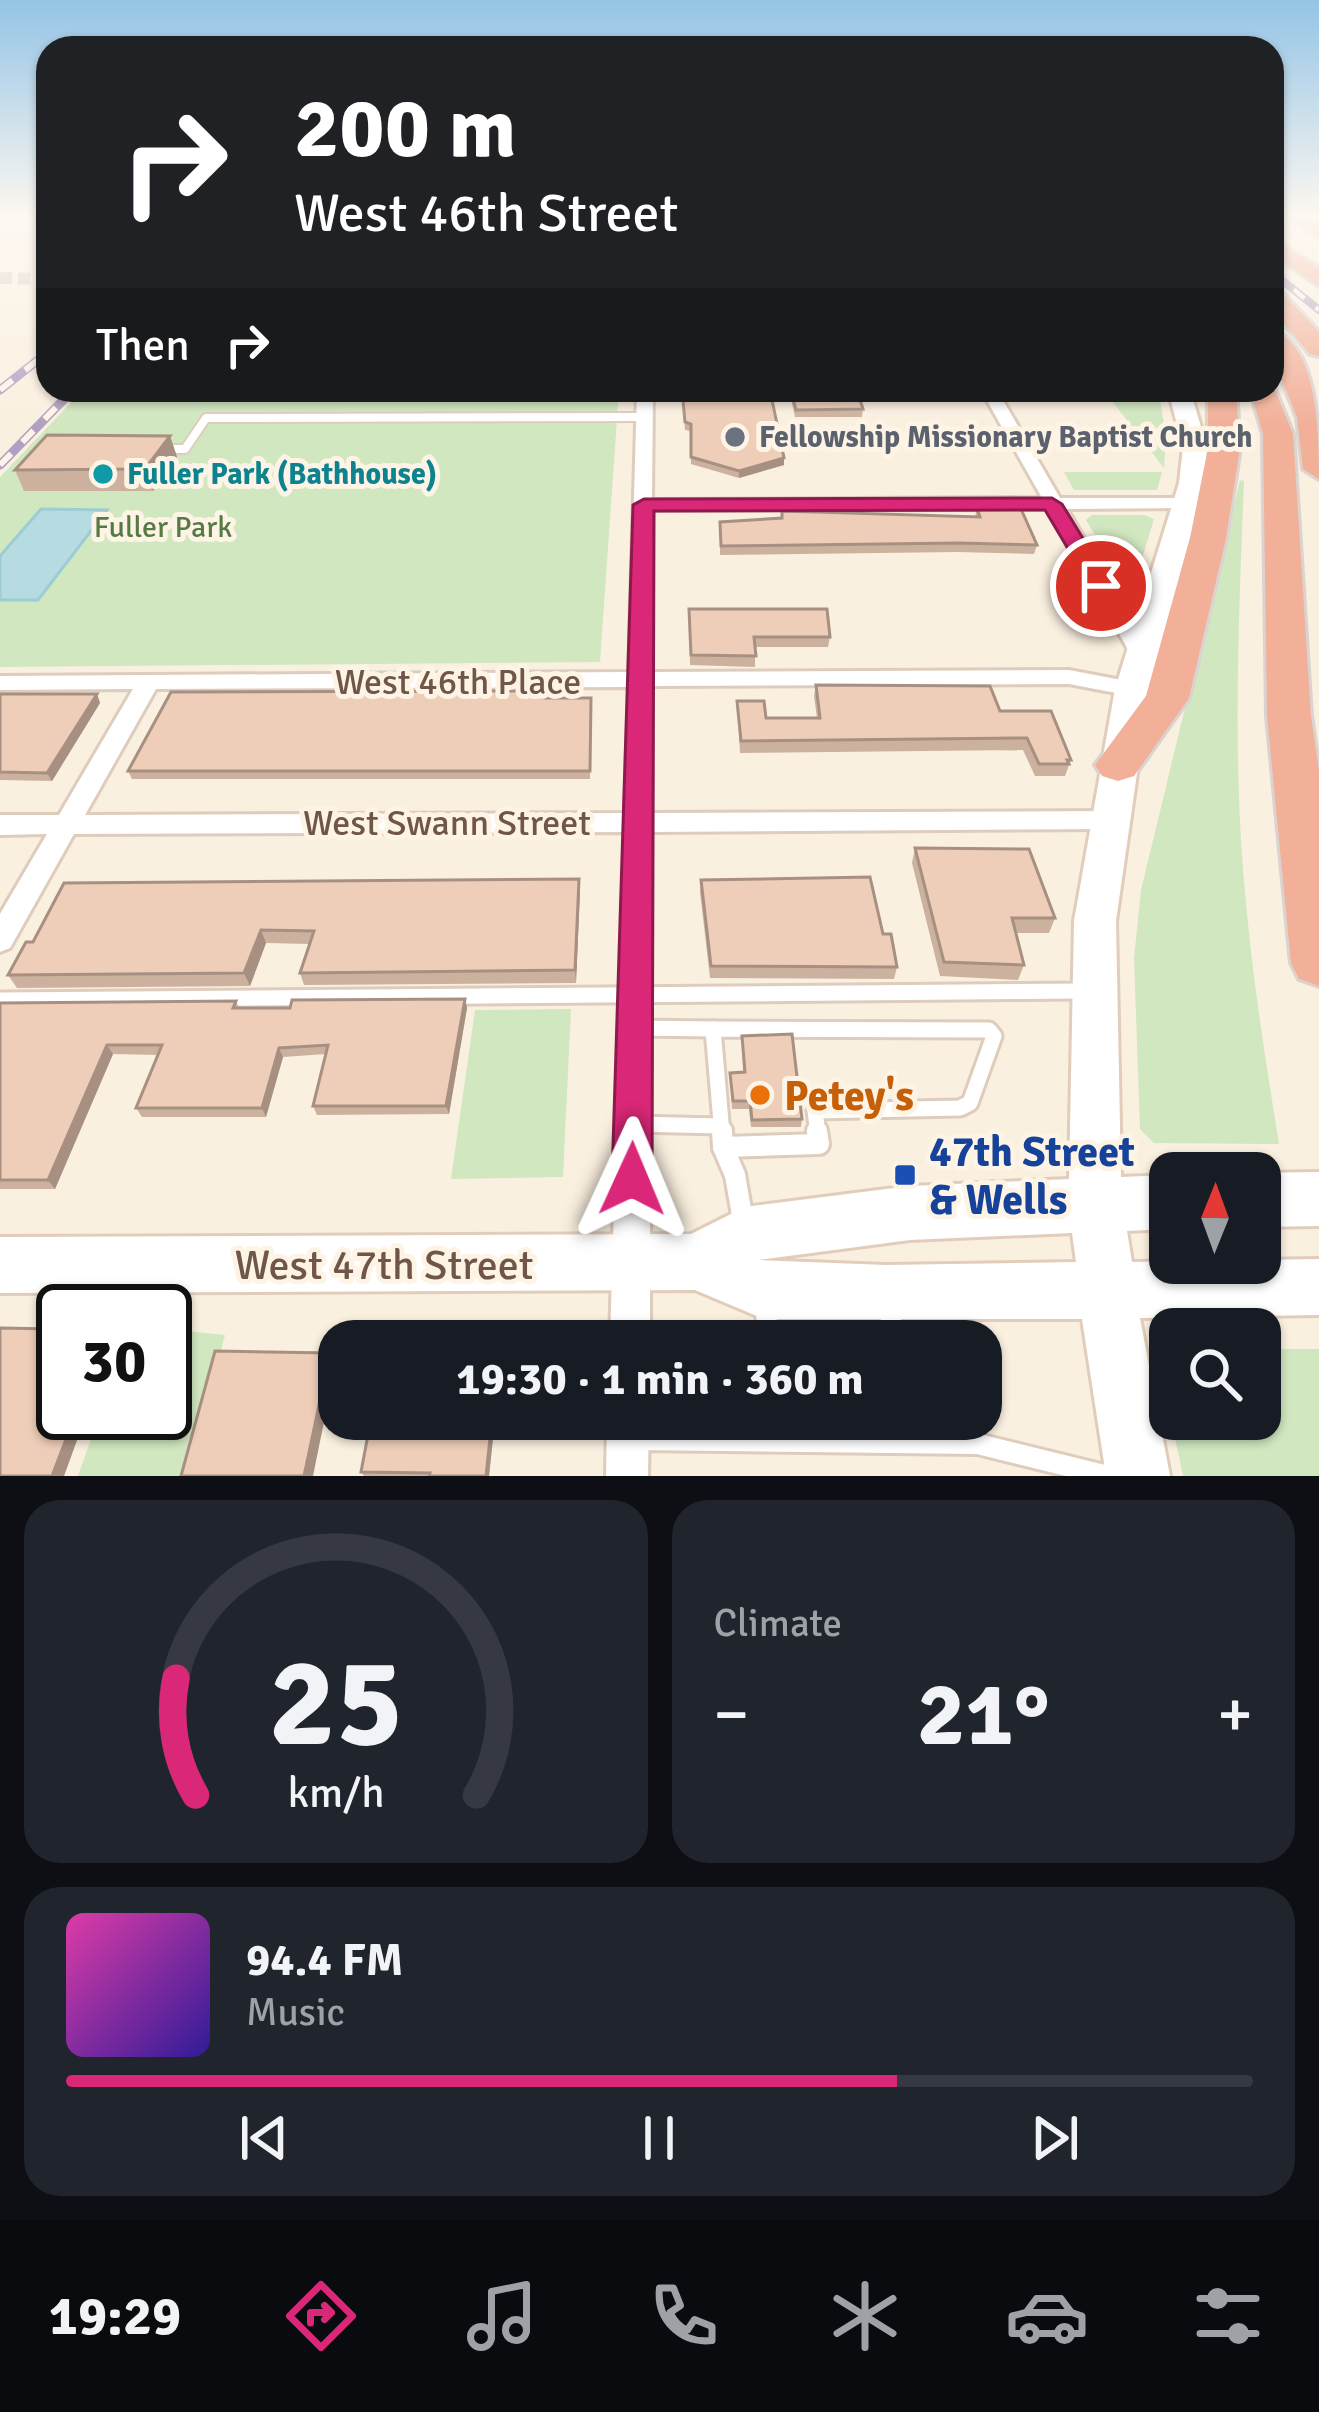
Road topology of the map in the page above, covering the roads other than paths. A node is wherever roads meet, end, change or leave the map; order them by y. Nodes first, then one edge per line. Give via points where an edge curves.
1 (1284, 309) edge
2 (1319, 348) edge
3 (1284, 358) edge
4 (645, 402) edge
5 (996, 402) edge
6 (1183, 402) edge
7 (1223, 402) edge
8 (1268, 402) edge
9 (645, 417) junction
10 (1017, 440) junction
11 (957, 441) dead end
12 (138, 449) edge
13 (1319, 469) edge
14 (1189, 503) junction
15 (1052, 504) junction
16 (644, 505) junction
17 (1319, 588) edge
18 (1285, 626) junction
19 (1142, 655) junction
20 (640, 680) junction
21 (148, 682) junction
22 (0, 683) edge
23 (1132, 688) junction
24 (1118, 765) junction
25 (1111, 820) junction
26 (638, 821) junction
27 (0, 825) edge
28 (66, 825) junction
29 (0, 940) edge
30 (1319, 963) edge
31 (1094, 992) junction
32 (0, 1000) edge
33 (635, 1012) junction
34 (713, 1029) junction
35 (633, 1124) junction
36 (720, 1126) junction
37 (723, 1148) junction
38 (1149, 1202) edge
39 (1096, 1203) junction
40 (745, 1234) junction
41 (696, 1262) junction
42 (631, 1264) junction
43 (0, 1265) edge
44 (1313, 1287) edge
45 (1107, 1290) junction
46 (766, 1316) edge
47 (890, 1317) edge
48 (630, 1320) edge
49 (678, 1440) edge
50 (881, 1440) edge
51 (912, 1440) edge
52 (912, 1443) junction
53 (628, 1445) edge
54 (1108, 1476) edge
55 (1138, 1476) edge

1 - 2 highway
3 - 13 highway via 1318,438
4 - 9 street
5 - 10 street
6 - 14 main road via 1196,447
7 - 24 highway via 1225,448 1167,698
8 - 18 highway via 1278,434
9 - 12 lane via 206,418 184,448
9 - 16 street
10 - 11 lane
10 - 15 street
14 - 15 street
14 - 19 main road
15 - 16 street
15 - 19 street
16 - 20 street
17 - 18 highway
18 - 30 highway
19 - 23 main road
20 - 21 street, West 46th Place
20 - 23 street, West 46th Place via 1069,677
20 - 26 street
21 - 22 street, West 46th Place
21 - 28 street
23 - 24 main road
24 - 25 main road
25 - 26 street, West Swann Street
25 - 31 main road
26 - 28 street, West Swann Street
26 - 33 street
27 - 28 street, West Swann Street
28 - 29 street
31 - 33 lane
31 - 39 main road
32 - 33 lane
33 - 34 lane
33 - 35 street
34 - 36 lane
34 - 37 lane via 988,1030 996,1042 960,1108 815,1111 819,1144
35 - 36 lane
35 - 42 street
36 - 37 lane
37 - 40 lane
38 - 39 main road, West 47th Street
39 - 40 main road, West 47th Street via 910,1213
39 - 45 main road
40 - 41 main road, West 47th Street
41 - 42 main road, West 47th Street
41 - 46 main road, West 47th Street
42 - 43 main road, West 47th Street
42 - 48 street
44 - 45 main road, West 47th Street
45 - 47 main road, West 47th Street
45 - 55 main road
46 - 47 main road, West 47th Street
49 - 53 lane
50 - 52 lane
51 - 52 lane
52 - 54 lane via 978,1444

